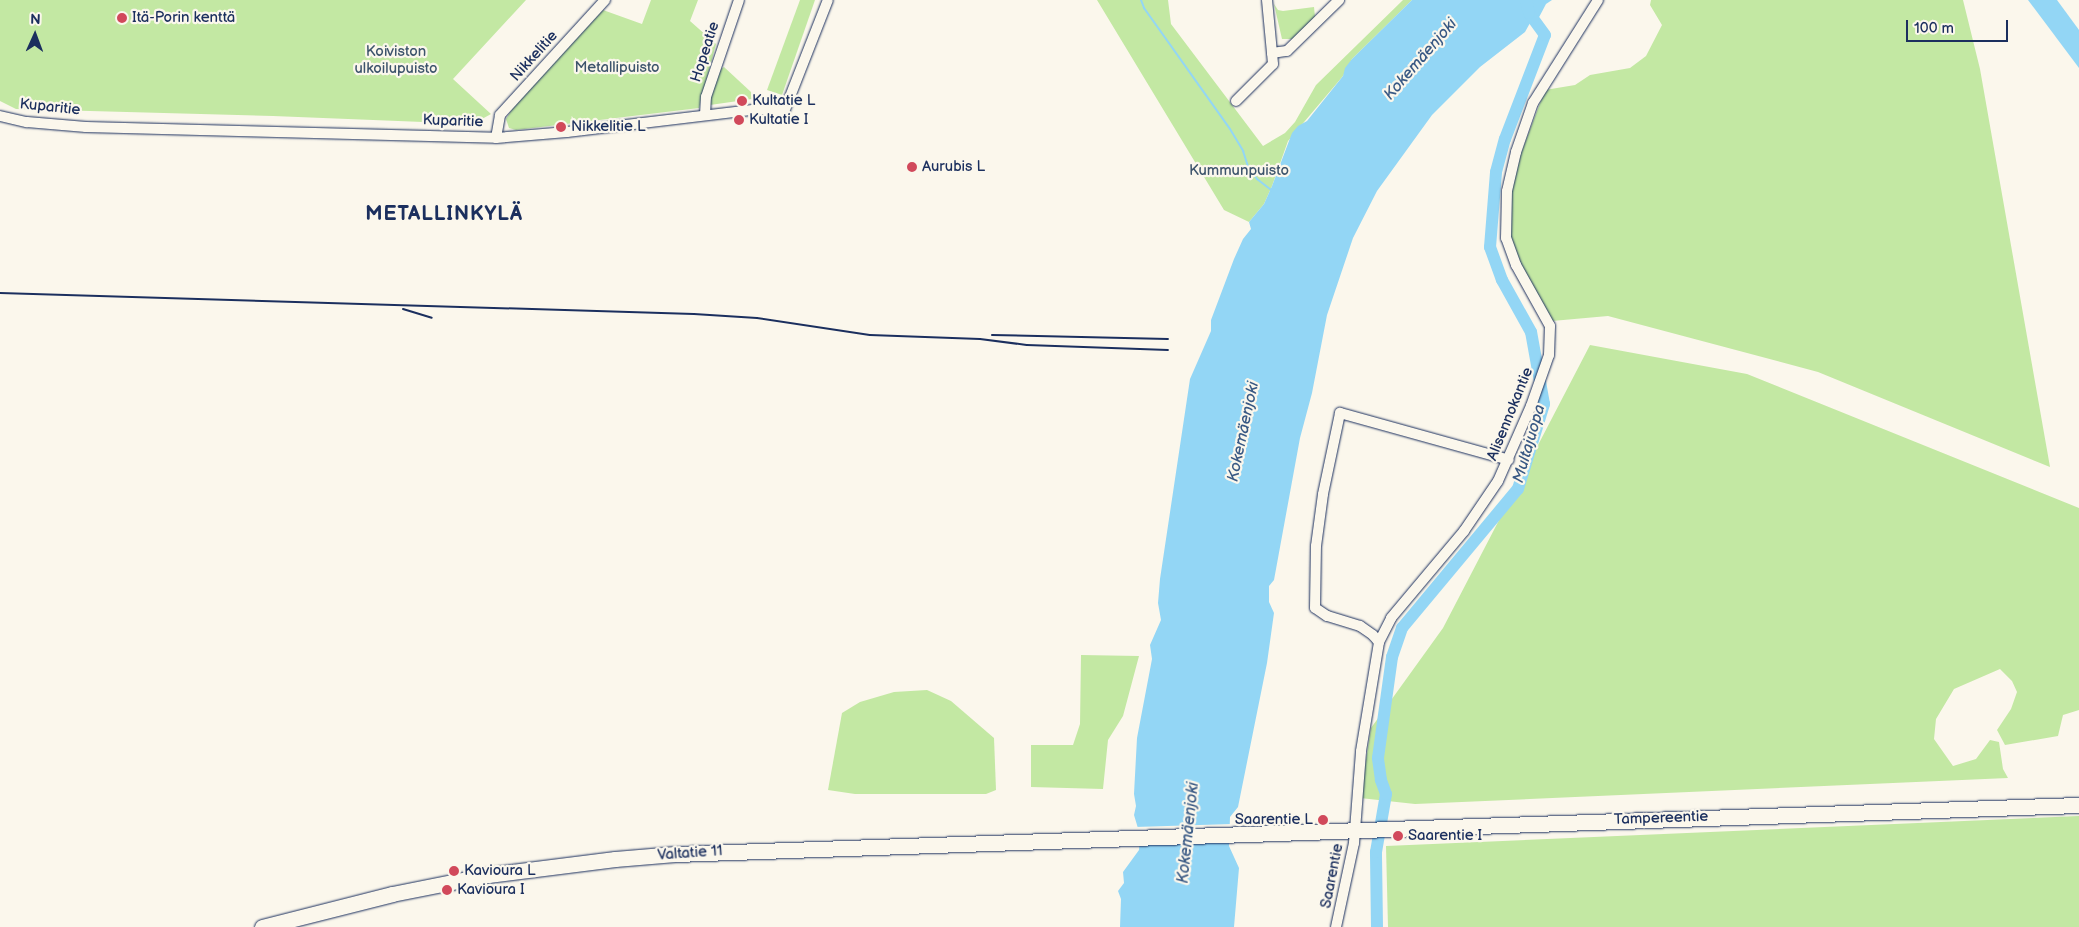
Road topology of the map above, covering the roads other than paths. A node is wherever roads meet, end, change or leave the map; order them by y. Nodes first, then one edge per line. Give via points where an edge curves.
1 (605, 0) edge
2 (738, 0) edge
3 (828, 0) edge
4 (1267, 0) edge
5 (1339, 0) edge
6 (1598, 0) edge
7 (1272, 53) junction
8 (1236, 101) dead end
9 (705, 115) junction
10 (0, 116) edge
11 (496, 138) junction
12 (1509, 460) junction
13 (1379, 642) junction
14 (2079, 805) edge
15 (1355, 830) junction
16 (1242, 834) joint
17 (262, 927) edge
18 (1336, 927) edge

1 - 11 street, Nikkelitie via 500,115
2 - 9 street, Hopeatie via 706,97
3 - 9 street, Kuparitie via 784,112 759,109
4 - 7 street
5 - 7 street via 1287,51
6 - 12 street, Alisennokantie via 1533,103 1507,191 1506,238 1516,265 1550,326 1548,355
7 - 8 street via 1273,64
9 - 11 street, Kuparitie
10 - 11 street, Kuparitie via 27,122 86,127
12 - 13 street, Alisennokantie via 1464,531 1391,618
12 - 13 street via 1340,413 1316,546 1315,608 1321,614 1360,626
13 - 15 street, Alisennokantie via 1361,751
14 - 15 highway, Tampereentie
15 - 16 highway, Tampereentie
15 - 18 street, Saarentie via 1350,870
16 - 17 highway, Valtatie 11 via 738,850 614,859 401,892

